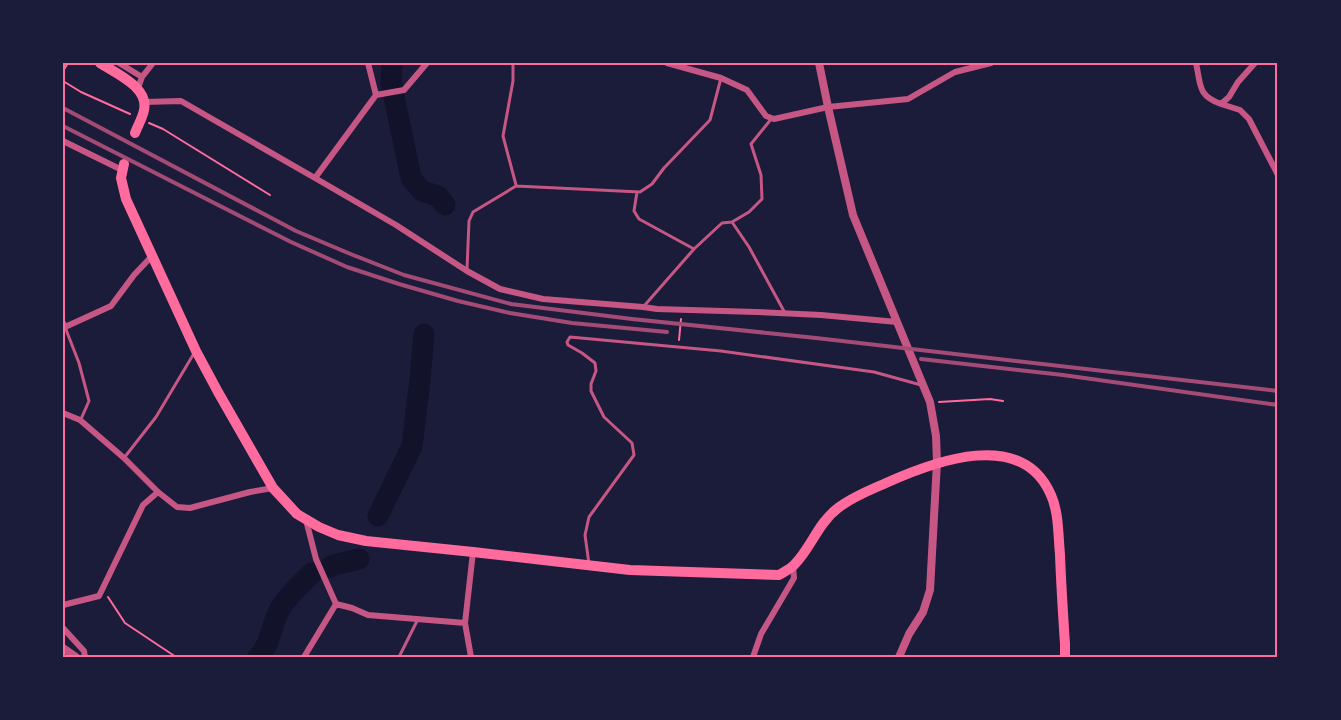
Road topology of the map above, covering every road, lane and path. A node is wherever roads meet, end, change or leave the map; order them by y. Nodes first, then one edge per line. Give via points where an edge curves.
1 (68, 63) edge
2 (100, 63) edge
3 (119, 63) edge
4 (153, 63) edge
5 (368, 63) edge
6 (427, 63) edge
7 (513, 63) edge
8 (667, 63) edge
9 (819, 63) edge
10 (991, 63) edge
11 (1196, 63) edge
12 (1255, 63) edge
13 (63, 71) edge
14 (142, 77) junction
15 (721, 78) junction
16 (63, 81) edge
17 (138, 88) junction
18 (377, 95) junction
19 (144, 102) junction
20 (1221, 104) junction
21 (116, 107) dead end
22 (828, 107) junction
23 (772, 118) junction
24 (155, 125) dead end
25 (135, 133) dead end
26 (63, 141) edge
27 (123, 167) joint
28 (1278, 175) edge
29 (315, 178) junction
30 (516, 186) junction
31 (637, 192) junction
32 (270, 195) dead end
33 (732, 222) junction
34 (694, 249) junction
35 (153, 255) junction
36 (467, 271) junction
37 (643, 307) junction
38 (681, 314) dead end
39 (785, 314) junction
40 (64, 325) edge
41 (898, 325) junction
42 (679, 340) dead end
43 (196, 351) junction
44 (923, 385) junction
45 (1003, 401) dead end
46 (930, 402) junction
47 (63, 413) edge
48 (81, 420) junction
49 (124, 458) junction
50 (938, 462) junction
51 (273, 488) junction
52 (158, 492) junction
53 (306, 520) junction
54 (473, 552) junction
55 (590, 565) junction
56 (793, 566) junction
57 (103, 589) junction
58 (336, 604) junction
59 (63, 605) edge
60 (417, 619) junction
61 (465, 623) junction
62 (63, 628) edge
63 (63, 648) edge
64 (76, 657) edge
65 (86, 657) edge
66 (176, 657) edge
67 (304, 657) edge
68 (399, 657) edge
69 (471, 657) edge
70 (753, 657) edge
71 (898, 657) edge
72 (1065, 657) edge

1 - 13 path
2 - 17 main road
3 - 14 street
4 - 14 street
5 - 18 street
6 - 18 street via 404,90
7 - 30 lane via 503,136
8 - 15 street
9 - 22 street
10 - 22 street via 955,72 908,99
11 - 20 street via 1203,93
12 - 20 street
14 - 17 street
15 - 23 street via 747,90 766,116
15 - 31 lane via 710,120 652,184
16 - 21 path
17 - 19 main road
18 - 29 street
19 - 25 main road
19 - 29 street via 181,101
20 - 28 street via 1240,110 1249,119
22 - 23 street
22 - 41 street via 853,215
23 - 33 lane via 751,144 761,175 762,199 750,212
24 - 32 path
26 - 27 street
27 - 35 main road via 122,190
29 - 36 street
30 - 31 lane
30 - 36 lane via 473,212 469,220
31 - 34 lane via 634,212 639,219
33 - 34 lane via 722,223
33 - 39 lane
34 - 37 lane
35 - 40 street via 111,306
35 - 43 main road
36 - 37 street via 500,289 543,298
37 - 39 street
38 - 42 path
39 - 41 street
40 - 48 lane via 89,401
41 - 44 street
43 - 49 lane via 156,417
43 - 51 main road
44 - 46 street
44 - 55 lane via 874,372 721,351 570,337 568,345 595,363 591,391 604,417 632,443 634,455 589,517 585,534
45 - 46 path
46 - 50 street
47 - 48 street
48 - 49 street
49 - 52 street
50 - 56 main road via 838,507 825,519
50 - 71 street via 930,590 923,612
50 - 72 main road via 994,455 1014,459 1035,471 1044,483 1058,523
51 - 52 street via 190,508 177,507
51 - 53 main road
52 - 57 street via 143,505
53 - 54 main road via 338,535 366,541
53 - 58 street via 316,559
54 - 55 main road
54 - 61 street
55 - 56 main road via 779,575
56 - 70 street via 794,578 761,634
57 - 59 street via 99,596
57 - 66 path via 125,623
58 - 60 street via 368,615
58 - 67 street
60 - 61 street
60 - 68 lane
61 - 69 street
62 - 65 street
63 - 64 street

